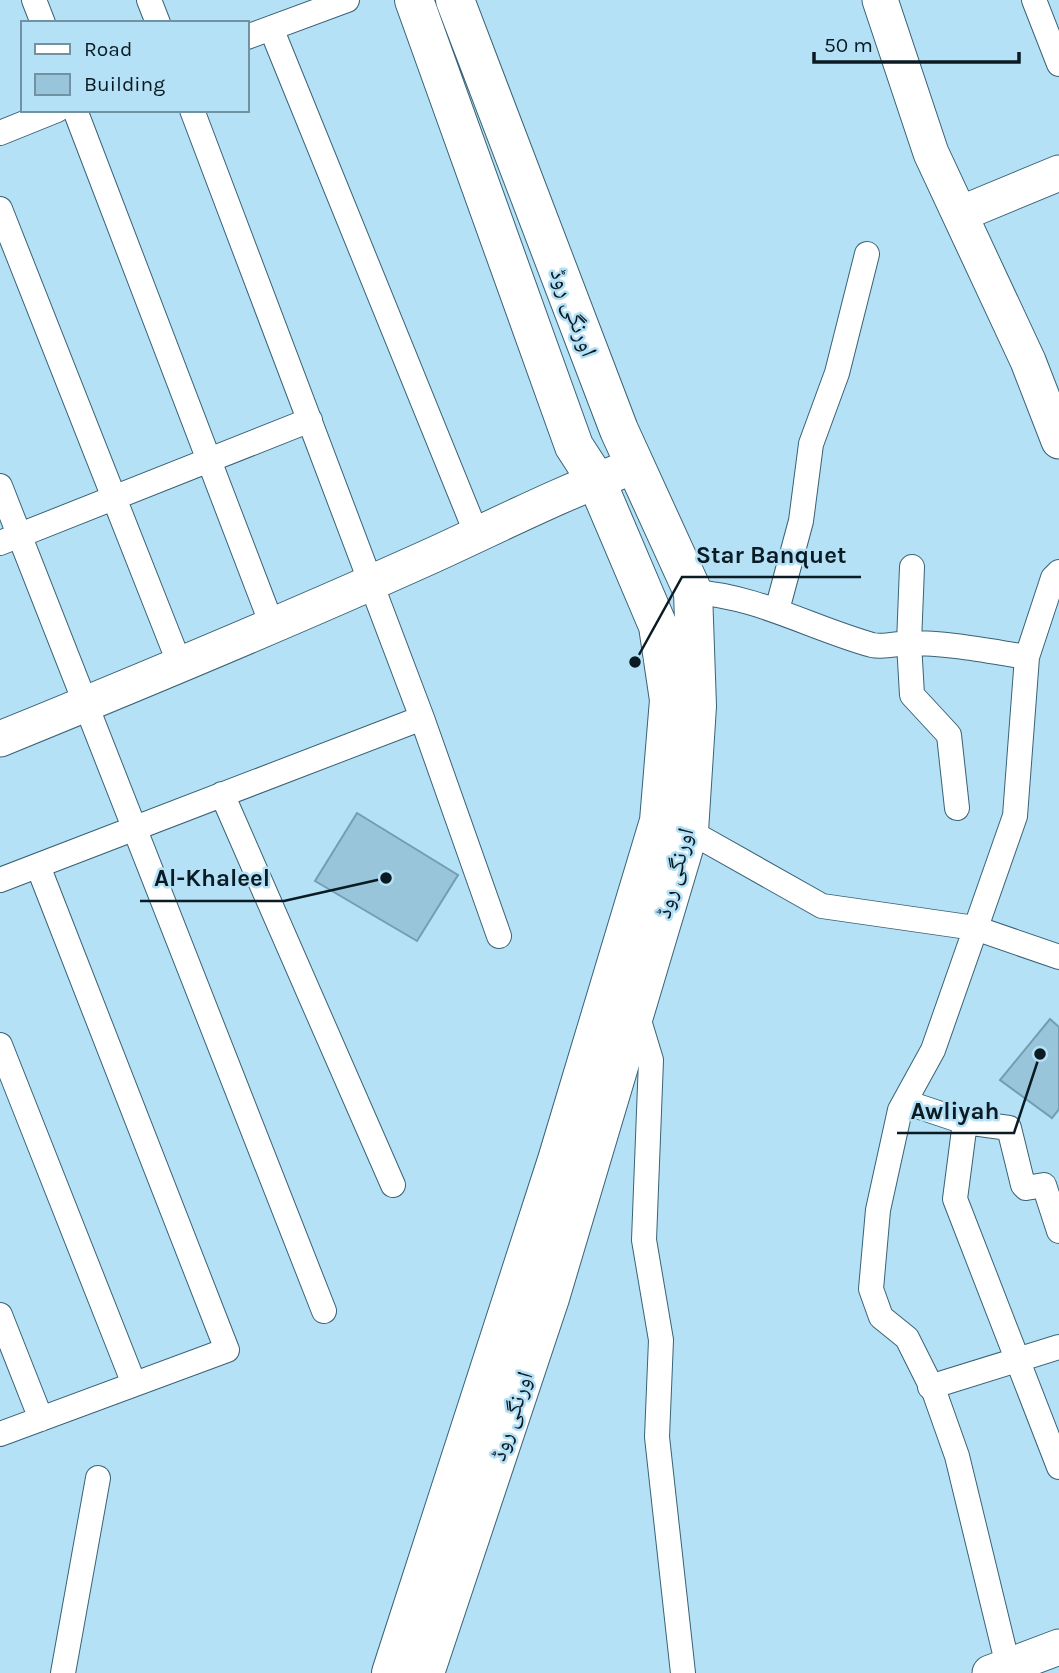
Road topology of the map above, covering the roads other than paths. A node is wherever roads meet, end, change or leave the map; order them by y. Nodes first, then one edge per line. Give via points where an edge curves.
1 (34, 0) edge
2 (149, 0) edge
3 (347, 0) edge
4 (414, 0) edge
5 (455, 0) edge
6 (880, 0) edge
7 (1034, 0) edge
8 (42, 21) edge
9 (157, 21) edge
10 (271, 28) junction
11 (248, 37) edge
12 (1059, 64) edge
13 (52, 112) edge
14 (76, 112) edge
15 (193, 112) edge
16 (0, 133) edge
17 (1059, 173) edge
18 (0, 209) edge
19 (960, 214) junction
20 (867, 254) dead end
21 (310, 420) junction
22 (1059, 441) edge
23 (209, 460) junction
24 (635, 466) junction
25 (596, 480) junction
26 (0, 486) edge
27 (115, 498) junction
28 (477, 535) junction
29 (9, 539) edge
30 (912, 566) dead end
31 (1059, 572) edge
32 (369, 583) junction
33 (692, 592) junction
34 (777, 610) junction
35 (272, 625) junction
36 (909, 642) junction
37 (1027, 657) junction
38 (180, 665) junction
39 (88, 703) junction
40 (422, 718) junction
41 (0, 739) edge
42 (222, 794) junction
43 (957, 808) dead end
44 (133, 829) junction
45 (689, 831) junction
46 (38, 866) junction
47 (0, 880) edge
48 (975, 928) junction
49 (499, 936) dead end
50 (1059, 957) edge
51 (635, 1008) junction
52 (0, 1045) edge
53 (905, 1102) junction
54 (965, 1122) junction
55 (393, 1185) dead end
56 (1059, 1231) edge
57 (324, 1311) dead end
58 (0, 1315) edge
59 (1059, 1347) edge
60 (1017, 1360) junction
61 (134, 1384) junction
62 (930, 1387) junction
63 (41, 1419) junction
64 (0, 1434) edge
65 (1059, 1467) edge
66 (98, 1478) dead end
67 (1059, 1647) edge
68 (999, 1670) edge
69 (63, 1673) edge
70 (391, 1673) edge
71 (425, 1673) edge
72 (683, 1673) edge

1 - 8 street
2 - 9 street
3 - 10 street
4 - 25 main road, اورنگی روڈ via 575,446
5 - 24 main road, اورنگی روڈ
6 - 19 main road via 932,153
7 - 12 street
10 - 11 street
10 - 28 street
13 - 16 street
14 - 23 street
15 - 21 street
17 - 19 main road
18 - 27 street
19 - 22 main road via 1028,361
20 - 34 street via 837,373 811,444 801,521
21 - 23 street
21 - 32 street
23 - 27 street
23 - 35 street
24 - 25 main road
24 - 33 main road, اورنگی روڈ
25 - 28 main road
25 - 70 main road, اورنگی روڈ via 658,626 670,700 659,821
26 - 29 street
27 - 29 street
27 - 38 street
28 - 32 main road
29 - 39 street
30 - 36 street
31 - 37 street via 1053,578
32 - 35 main road
32 - 40 street
33 - 34 street via 721,594
33 - 45 main road, اورنگی روڈ via 697,706
34 - 36 street via 875,646
35 - 38 main road
36 - 37 street
36 - 43 street via 912,695 948,735
37 - 48 street via 1015,816
38 - 39 main road
39 - 41 main road
39 - 44 street
40 - 42 street
40 - 49 street
42 - 44 street
42 - 55 street
44 - 46 street
44 - 57 street
45 - 48 street via 822,905
45 - 51 main road, اورنگی روڈ
46 - 47 street
46 - 61 street via 227,1350
48 - 50 street
48 - 53 street via 933,1050
51 - 71 main road, اورنگی روڈ via 550,1298
51 - 72 street via 651,1060 644,1240 661,1340 657,1437
52 - 61 street
53 - 54 street
53 - 62 street via 878,1210 871,1289 881,1317 906,1338
54 - 56 street via 1009,1128 1023,1185 1044,1185
54 - 60 street via 956,1199
58 - 63 street
59 - 60 street
60 - 62 street
60 - 65 street
61 - 63 street
62 - 68 street via 957,1456
63 - 64 street
66 - 69 street
67 - 68 main road

